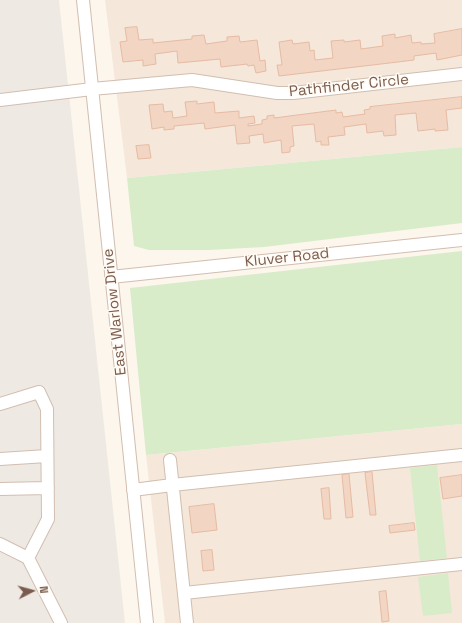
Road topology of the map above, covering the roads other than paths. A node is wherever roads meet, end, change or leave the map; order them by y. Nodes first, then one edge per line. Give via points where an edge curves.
1 (83, 0) edge
2 (462, 74) edge
3 (92, 90) junction
4 (0, 100) edge
5 (462, 240) edge
6 (111, 276) junction
7 (0, 404) edge
8 (462, 455) edge
9 (47, 456) junction
10 (0, 459) edge
11 (170, 460) dead end
12 (172, 484) junction
13 (48, 488) junction
14 (0, 489) edge
15 (133, 490) junction
16 (0, 544) edge
17 (28, 558) junction
18 (462, 564) edge
19 (184, 593) junction
20 (61, 623) edge
21 (147, 623) edge
22 (187, 623) edge

1 - 3 street, East Warlow Drive
2 - 3 street, Pathfinder Circle via 293,93 276,93 192,80
3 - 4 street, Pathfinder Circle
3 - 6 street, East Warlow Drive
5 - 6 street, Kluver Road
6 - 15 street, East Warlow Drive
7 - 9 street via 39,392 47,409
8 - 12 street
9 - 10 street
9 - 13 street
11 - 12 street
12 - 15 street
12 - 19 street
13 - 14 street
13 - 17 street via 48,519
15 - 21 street, East Warlow Drive
16 - 17 street
17 - 20 street
18 - 19 street
19 - 22 street

